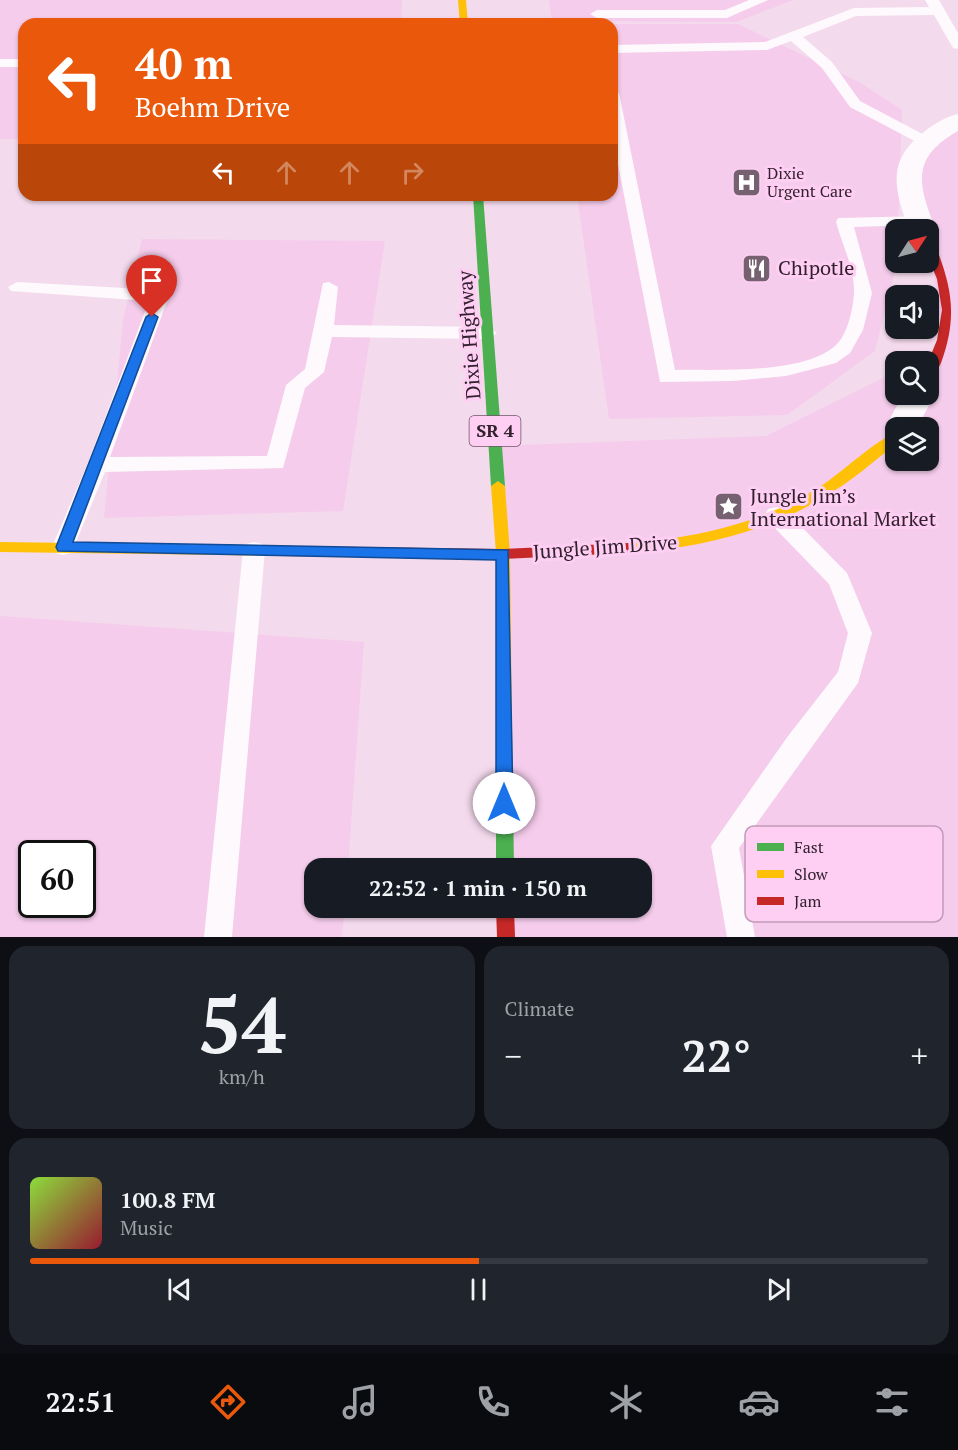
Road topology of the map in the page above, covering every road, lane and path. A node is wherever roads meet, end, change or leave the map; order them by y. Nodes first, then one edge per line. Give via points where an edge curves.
1 (462, 0) edge
2 (761, 0) edge
3 (935, 6) edge
4 (596, 13) edge
5 (464, 18) edge
6 (793, 36) junction
7 (958, 45) edge
8 (618, 49) edge
9 (0, 63) edge
10 (18, 63) edge
11 (958, 121) edge
12 (926, 142) junction
13 (618, 151) edge
14 (478, 201) edge
15 (919, 219) edge
16 (885, 227) edge
17 (939, 267) edge
18 (17, 287) dead end
19 (329, 287) dead end
20 (324, 332) junction
21 (488, 333) junction
22 (939, 357) edge
23 (885, 445) edge
24 (97, 465) junction
25 (776, 515) junction
26 (0, 547) edge
27 (63, 547) junction
28 (254, 550) junction
29 (503, 554) junction
30 (505, 858) edge
31 (505, 918) edge
32 (218, 937) edge
33 (506, 937) edge
34 (741, 937) edge

1 - 5 street
2 - 4 lane via 727,14
3 - 6 lane via 854,12
3 - 7 lane
6 - 8 lane via 767,46
6 - 12 lane via 827,65 855,104
9 - 10 lane
11 - 12 street
12 - 15 street via 912,157 906,177
13 - 16 lane via 667,377 783,371 818,363 842,350 856,325 863,291 844,222
14 - 21 street, Dixie Highway / SR 4
17 - 22 street via 948,288 950,325
18 - 24 lane via 160,296
19 - 20 lane
20 - 21 lane
20 - 24 lane via 314,372 296,385 276,463
21 - 29 street, Dixie Highway / SR 4
23 - 25 street, Jungle Jim Drive via 815,497
24 - 27 lane
25 - 29 street, Jungle Jim Drive via 740,531 653,547
25 - 34 lane via 839,579 860,633 849,676 725,846
26 - 27 street, Jungle Jim Drive
27 - 28 street, Jungle Jim Drive
28 - 29 street, Jungle Jim Drive
28 - 32 lane
29 - 30 street, Dixie Highway / SR 4
31 - 33 street

